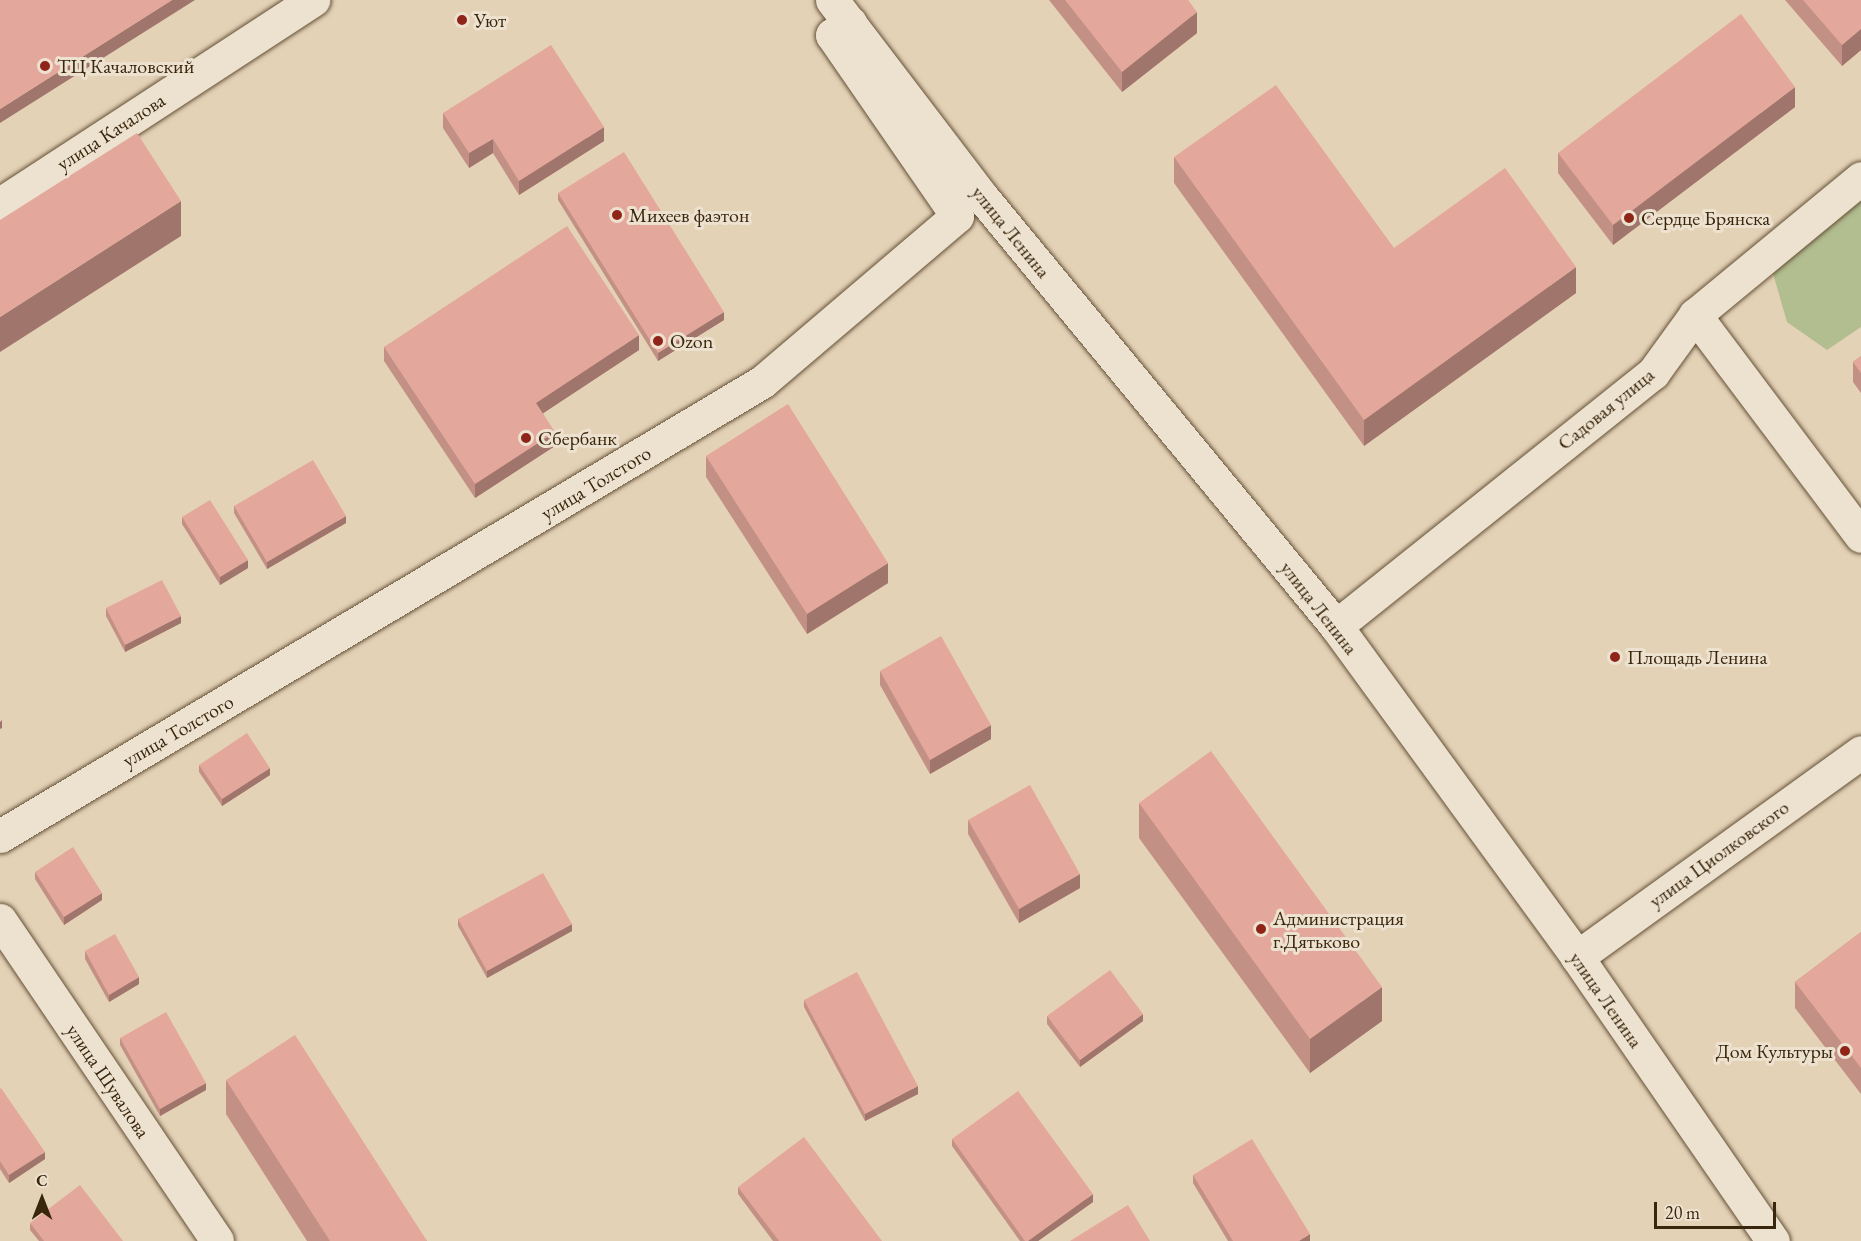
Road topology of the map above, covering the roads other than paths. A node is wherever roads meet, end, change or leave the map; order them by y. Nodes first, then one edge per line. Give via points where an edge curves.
1 (313, 0) edge
2 (841, 12) edge
3 (1861, 178) edge
4 (0, 204) edge
5 (1695, 315) junction
6 (1861, 536) edge
7 (1336, 626) junction
8 (1861, 752) edge
9 (0, 836) edge
10 (0, 920) edge
11 (1577, 957) junction
12 (217, 1241) edge
13 (1773, 1241) edge

1 - 4 street, улица Качалова
2 - 7 street, улица Ленина via 983,198
2 - 9 street, улица Толстого via 832,35 957,216 762,382
3 - 5 street, Садовая улица
5 - 6 street
5 - 7 street, Садовая улица via 1653,373
7 - 11 street, улица Ленина
8 - 11 street, улица Циолковского
10 - 12 street, улица Шувалова
11 - 13 street, улица Ленина

